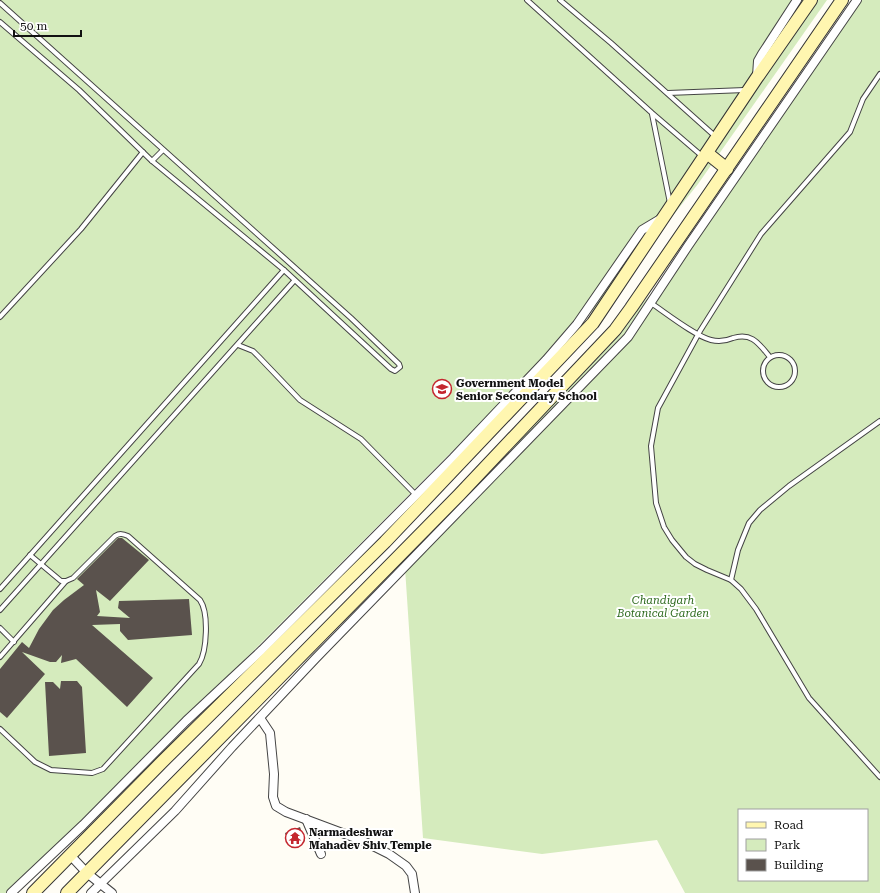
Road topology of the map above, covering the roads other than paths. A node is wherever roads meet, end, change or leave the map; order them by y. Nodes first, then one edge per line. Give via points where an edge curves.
1 (527, 0) edge
2 (560, 0) edge
3 (797, 0) edge
4 (811, 0) edge
5 (842, 0) edge
6 (857, 0) edge
7 (0, 3) edge
8 (0, 22) edge
9 (880, 74) edge
10 (756, 79) junction
11 (749, 90) junction
12 (668, 93) junction
13 (652, 113) junction
14 (718, 138) junction
15 (163, 150) junction
16 (143, 152) junction
17 (705, 155) junction
18 (152, 162) junction
19 (727, 169) junction
20 (667, 213) junction
21 (284, 270) junction
22 (294, 281) junction
23 (651, 302) junction
24 (0, 317) edge
25 (698, 334) junction
26 (238, 345) junction
27 (770, 358) junction
28 (880, 421) edge
29 (419, 499) junction
30 (30, 555) junction
31 (41, 564) junction
32 (731, 580) junction
33 (66, 581) junction
34 (0, 589) edge
35 (0, 610) edge
36 (0, 628) edge
37 (14, 642) junction
38 (0, 657) edge
39 (260, 718) junction
40 (0, 730) edge
41 (880, 777) edge
42 (306, 819) junction
43 (321, 854) dead end
44 (70, 855) junction
45 (87, 873) junction
46 (100, 884) junction
47 (11, 893) edge
48 (33, 893) edge
49 (67, 893) edge
50 (91, 893) edge
51 (112, 893) edge
52 (415, 893) edge

1 - 13 lane
2 - 12 lane
3 - 10 street via 758,61
4 - 10 main road
5 - 19 main road
6 - 23 street
7 - 15 lane
8 - 16 lane via 79,90
9 - 25 lane via 863,99 850,132 761,234
10 - 11 main road
11 - 12 lane
11 - 14 main road
12 - 14 lane
13 - 17 lane
13 - 20 lane
14 - 17 main road
15 - 18 lane
15 - 22 lane via 351,318 400,367 395,371 391,369
16 - 18 lane
16 - 24 lane via 81,229
17 - 19 main road
17 - 20 main road
18 - 21 lane
19 - 45 main road via 615,330 454,501
20 - 29 main road via 593,323
21 - 22 lane
21 - 30 lane
22 - 26 lane
23 - 25 lane
23 - 39 street via 628,336
25 - 27 lane via 718,341 744,336 752,338
25 - 32 lane via 658,408 651,446 656,504 664,527 686,557 706,570
26 - 29 lane via 259,357 300,400 361,438
26 - 31 lane
27 - 27 lane via 775,355 786,357 794,365 794,376 788,384 773,386 766,380 763,375 764,365
28 - 32 lane via 789,486 760,510 749,523 738,550
29 - 44 main road via 385,542
29 - 47 street via 186,721
30 - 31 lane
30 - 34 lane
31 - 33 lane via 62,581
31 - 35 lane
32 - 41 lane via 756,609 809,698
33 - 37 lane
33 - 40 lane via 73,578 115,536 125,534 203,604 206,620 202,660 103,769 98,771 50,770 35,762
36 - 37 lane
37 - 38 lane
39 - 42 street via 270,733 274,774 273,797 276,806
39 - 46 street via 175,811
42 - 43 street
42 - 52 street via 361,840 389,854 406,866 412,874
44 - 45 street
44 - 48 main road
45 - 46 street
45 - 49 main road
46 - 50 street
46 - 51 street

